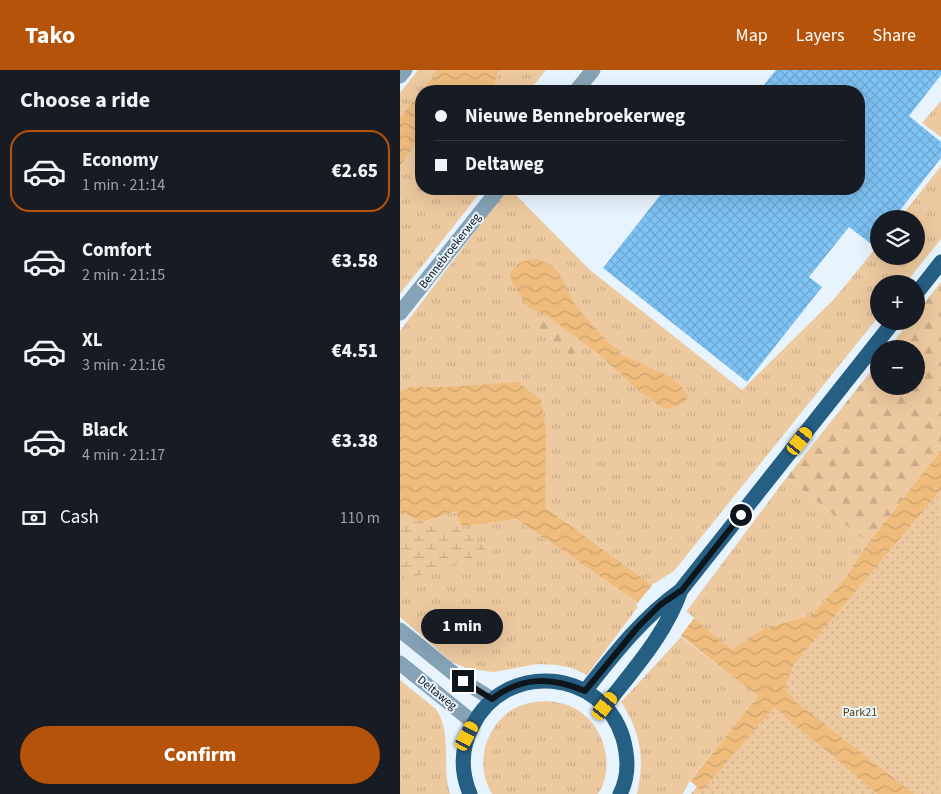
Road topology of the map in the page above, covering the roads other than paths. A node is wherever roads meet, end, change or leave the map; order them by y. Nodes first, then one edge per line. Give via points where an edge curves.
1 (405, 70) edge
2 (593, 70) edge
3 (400, 76) edge
4 (581, 85) edge
5 (494, 195) edge
6 (941, 262) edge
7 (925, 282) edge
8 (400, 313) edge
9 (887, 330) edge
10 (682, 590) junction
11 (400, 630) edge
12 (400, 663) edge
13 (585, 691) junction
14 (492, 699) junction
15 (605, 706) junction
16 (474, 723) junction
17 (470, 794) edge
18 (620, 794) edge

1 - 3 street
2 - 4 street
5 - 8 street, Bennebroekerweg
6 - 7 main road
9 - 10 main road
10 - 13 main road via 660,605 637,628
10 - 15 main road via 655,642
11 - 14 street, Deltaweg via 463,681
12 - 16 street, Deltaweg
13 - 14 main road via 550,680 532,681
13 - 15 main road
14 - 16 main road
15 - 18 main road via 621,731 625,745 626,775
16 - 17 main road via 467,736 462,759

